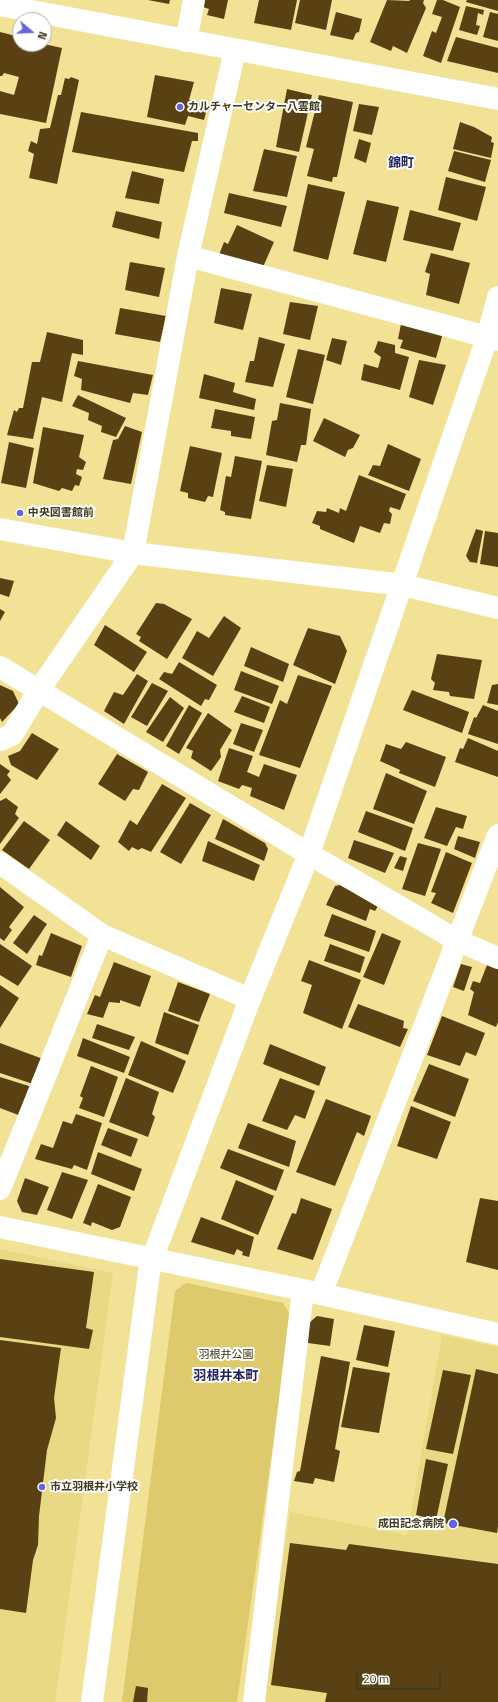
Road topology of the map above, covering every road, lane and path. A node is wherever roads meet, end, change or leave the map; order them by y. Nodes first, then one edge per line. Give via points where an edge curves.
1 (194, 0) edge
2 (7, 4) edge
3 (186, 42) junction
4 (235, 50) junction
5 (498, 99) edge
6 (188, 256) junction
7 (498, 297) edge
8 (493, 339) edge
9 (0, 529) edge
10 (133, 553) junction
11 (403, 585) junction
12 (498, 608) edge
13 (0, 667) edge
14 (39, 690) junction
15 (0, 740) edge
16 (498, 835) edge
17 (309, 854) junction
18 (0, 863) edge
19 (102, 935) junction
20 (458, 941) junction
21 (498, 958) edge
22 (250, 999) junction
23 (4, 1165) edge
24 (0, 1189) edge
25 (0, 1227) edge
26 (152, 1259) junction
27 (312, 1292) junction
28 (498, 1334) edge
29 (92, 1702) edge
30 (254, 1702) edge

1 - 3 street
2 - 3 street
3 - 4 street
4 - 5 street
4 - 6 street
6 - 8 street
6 - 10 street
7 - 8 street
8 - 11 street
9 - 10 street
10 - 11 street
10 - 14 street
11 - 12 street
11 - 17 street
13 - 14 street
14 - 15 street via 12,735
14 - 17 street
16 - 20 street
17 - 20 street
17 - 22 street
18 - 19 street
19 - 22 street
19 - 23 street
20 - 21 street
20 - 27 street
22 - 26 street
23 - 24 street
25 - 26 street
26 - 27 street
26 - 29 street
27 - 28 street
27 - 30 street

